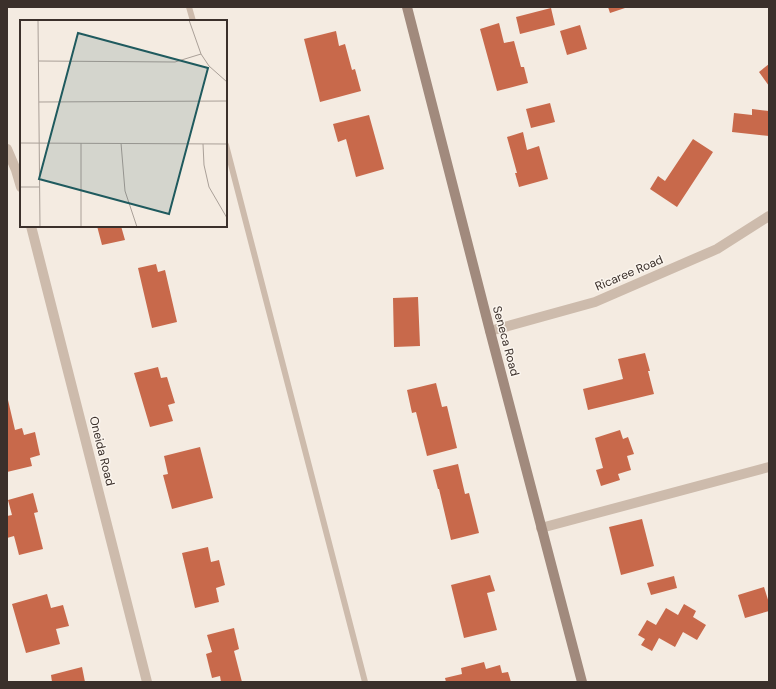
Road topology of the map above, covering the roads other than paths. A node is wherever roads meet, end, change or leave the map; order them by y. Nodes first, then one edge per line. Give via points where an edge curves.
1 (189, 7) edge
2 (407, 7) edge
3 (193, 20) edge
4 (7, 149) edge
5 (227, 149) edge
6 (20, 184) edge
7 (769, 216) edge
8 (31, 227) edge
9 (490, 331) junction
10 (769, 467) edge
11 (541, 528) junction
12 (147, 682) edge
13 (365, 682) edge
14 (582, 682) edge

1 - 3 lane
2 - 9 street, Seneca Road
4 - 6 street
5 - 13 lane
7 - 9 street, Ricaree Road via 717,249 595,302
8 - 12 street, Oneida Road
9 - 11 street, Seneca Road
10 - 11 street
11 - 14 street, Seneca Road

